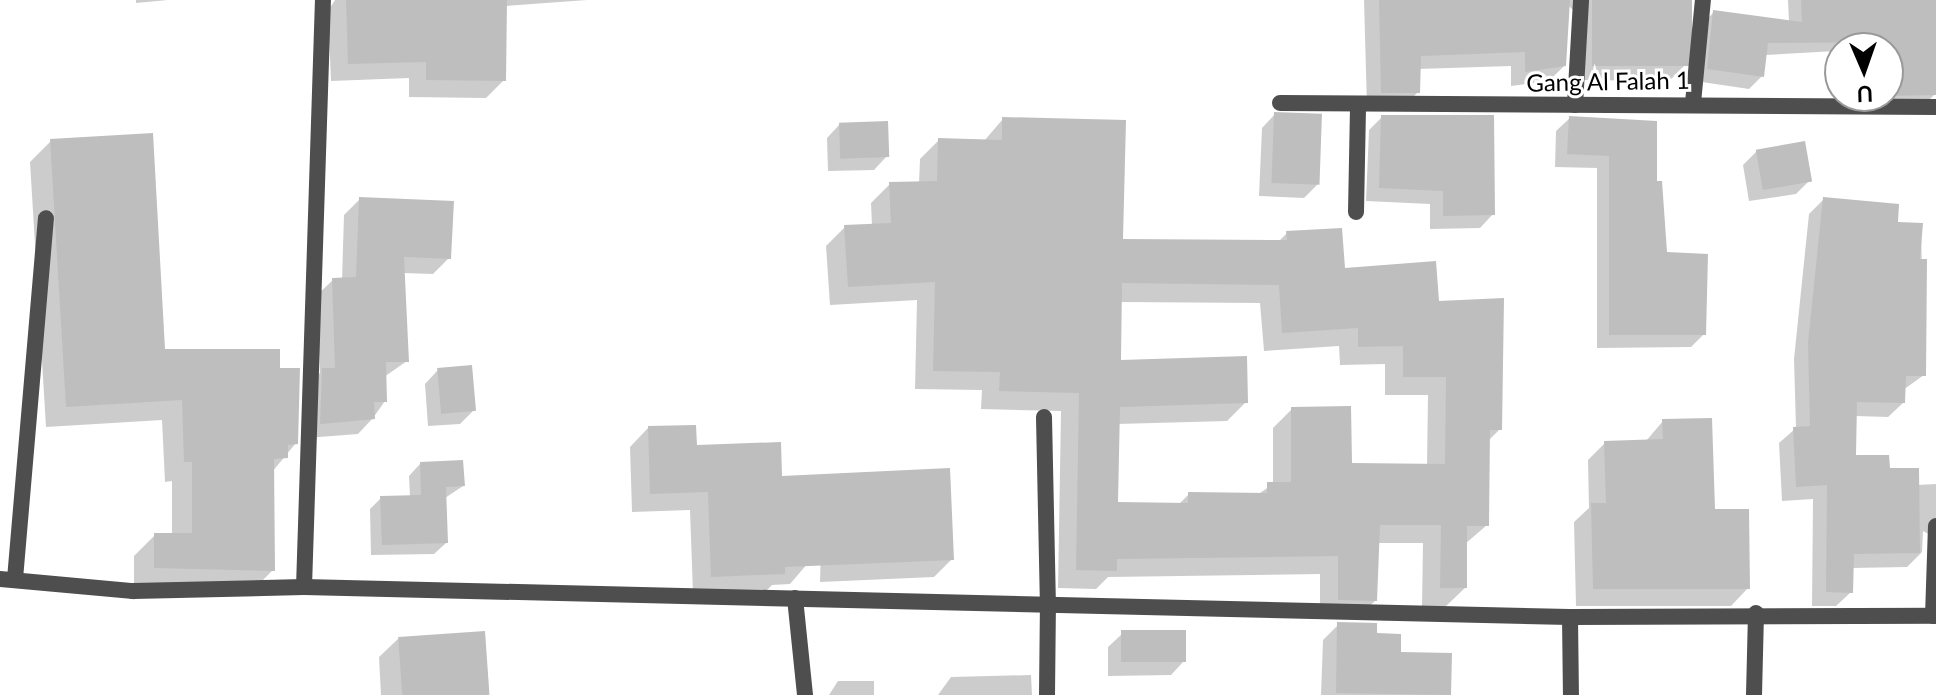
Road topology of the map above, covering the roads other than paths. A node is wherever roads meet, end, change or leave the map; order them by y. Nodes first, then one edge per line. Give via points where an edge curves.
1 (323, 0) edge
2 (1581, 0) edge
3 (1703, 0) edge
4 (1280, 103) dead end
5 (1693, 103) junction
6 (1358, 105) junction
7 (1575, 105) junction
8 (1936, 107) edge
9 (1356, 212) dead end
10 (46, 218) dead end
11 (1044, 417) dead end
12 (1936, 526) edge
13 (7, 579) edge
14 (304, 587) junction
15 (795, 598) junction
16 (1048, 603) junction
17 (1756, 613) junction
18 (1934, 616) edge
19 (1570, 617) junction
20 (805, 695) edge
21 (1047, 695) edge
22 (1571, 695) edge
23 (1754, 695) edge

1 - 14 street
2 - 7 street
3 - 5 street
4 - 6 street, Gang Al Falah 1
5 - 7 street, Gang Al Falah 1
5 - 8 street, Gang Al Falah 1
6 - 7 street, Gang Al Falah 1
6 - 9 street
10 - 13 street
11 - 16 street
12 - 18 street
13 - 14 street via 133,591
14 - 15 street
15 - 16 street
15 - 20 street
16 - 19 street
16 - 21 street
17 - 18 street
17 - 19 street
17 - 23 street
19 - 22 street

